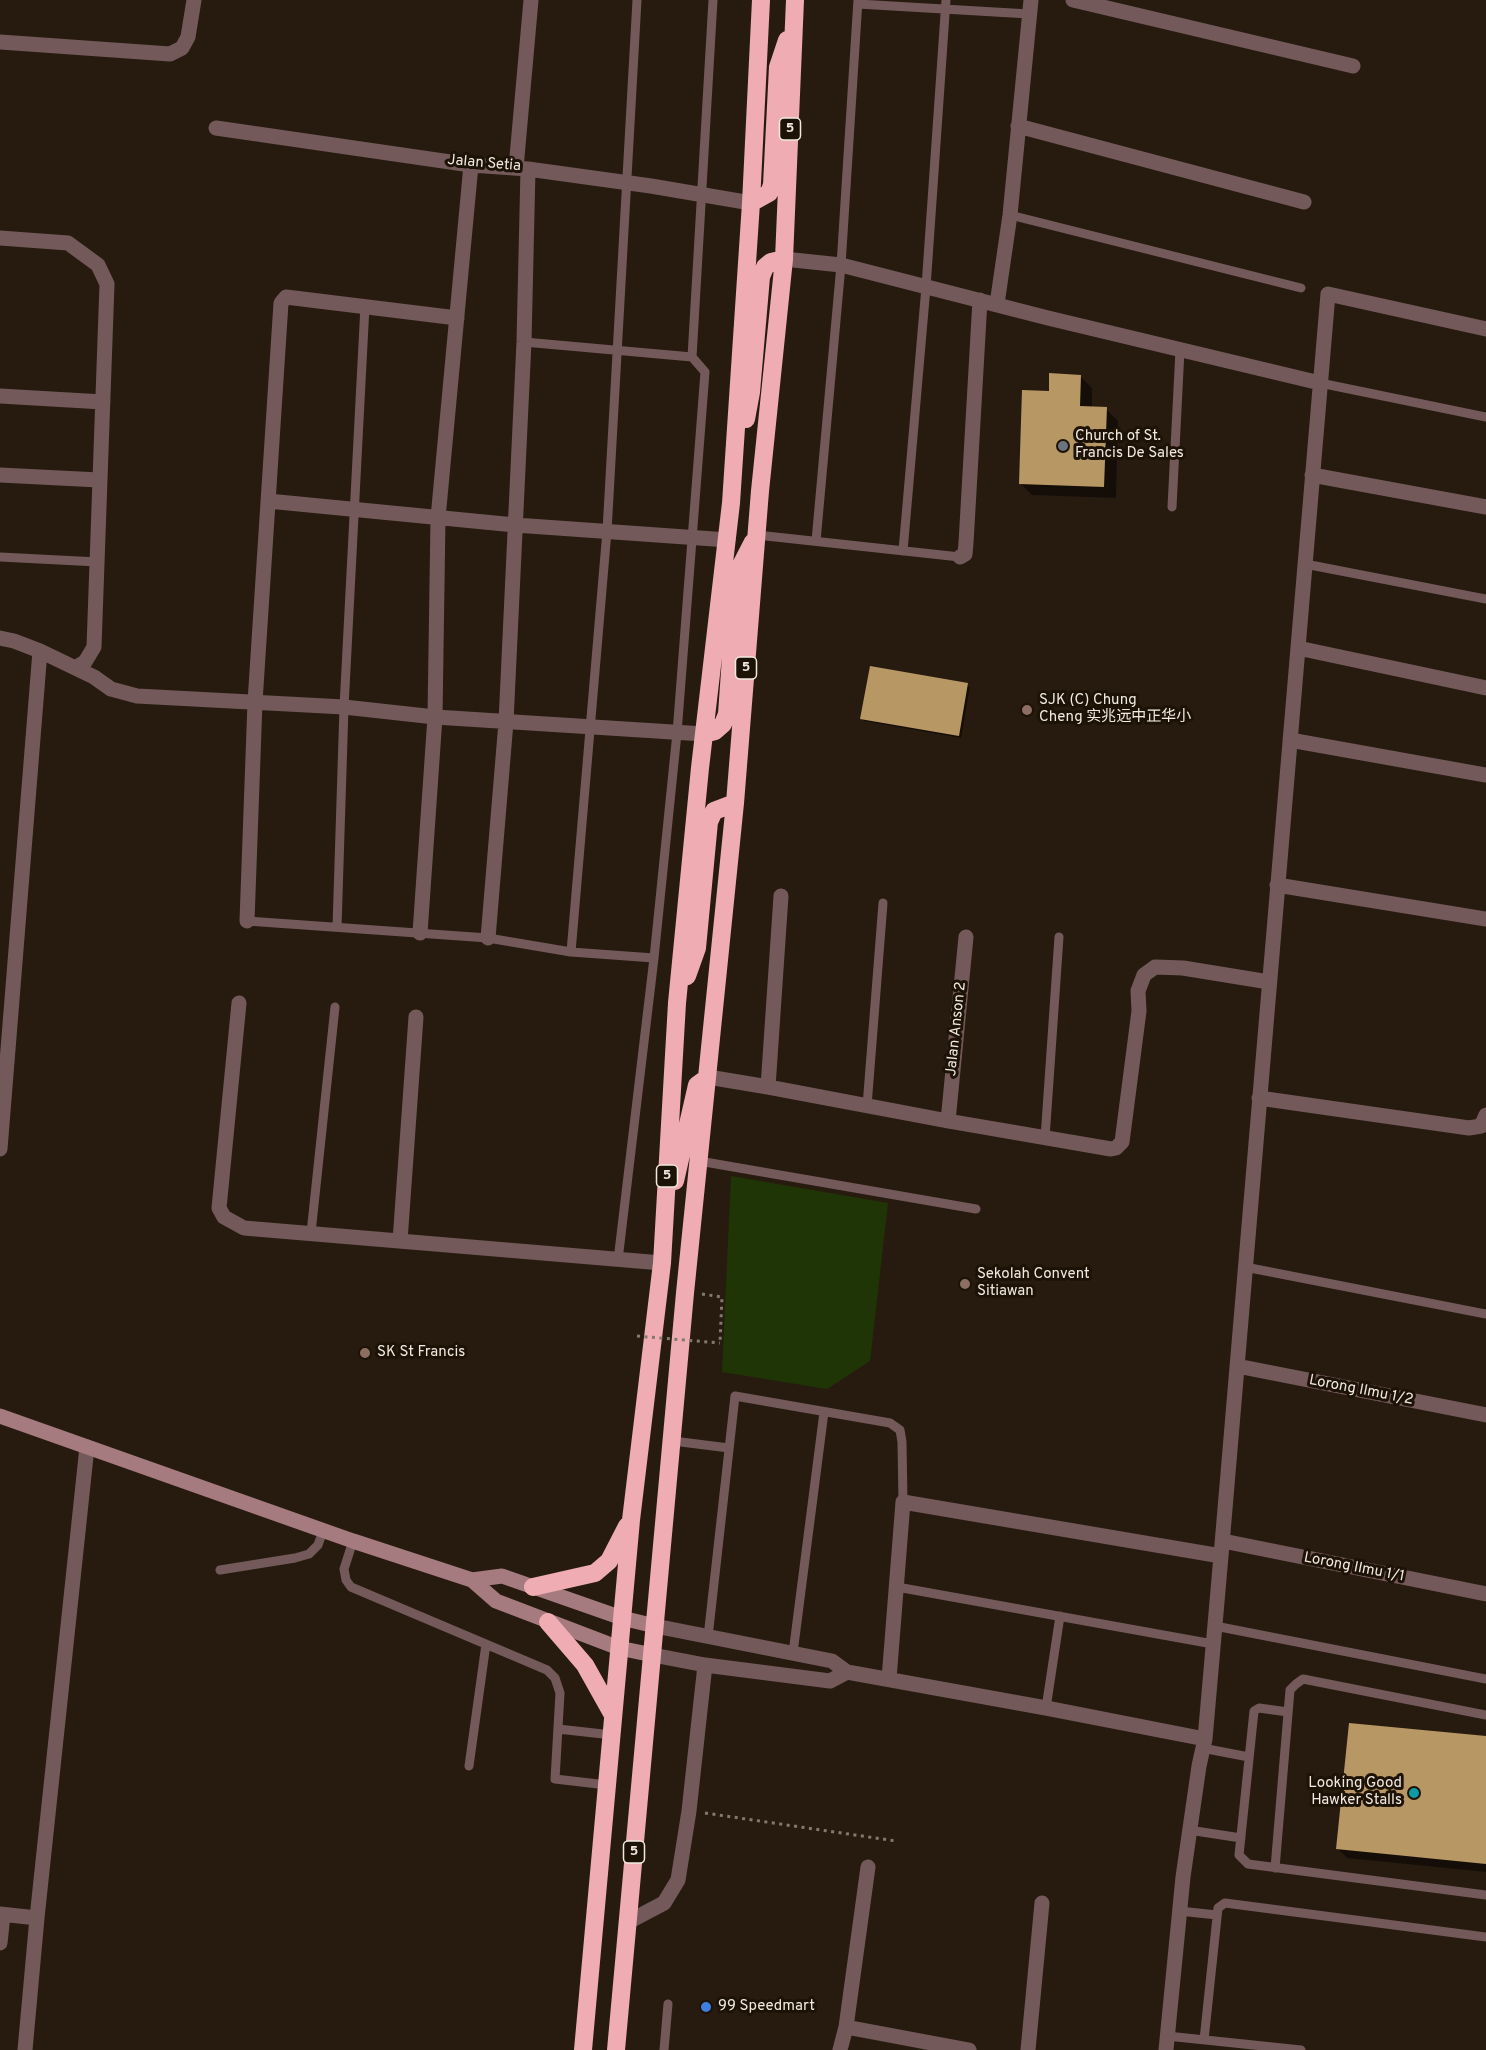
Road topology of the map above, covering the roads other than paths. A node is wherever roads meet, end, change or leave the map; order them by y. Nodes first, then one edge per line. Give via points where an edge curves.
1 (194, 0) edge
2 (531, 0) edge
3 (637, 0) edge
4 (713, 0) edge
5 (760, 0) edge
6 (946, 0) edge
7 (1072, 0) edge
8 (858, 2) edge
9 (1030, 7) edge
10 (795, 9) edge
11 (946, 11) junction
12 (0, 42) edge
13 (1353, 66) dead end
14 (1018, 126) junction
15 (216, 128) dead end
16 (471, 165) junction
17 (522, 168) junction
18 (627, 183) junction
19 (701, 194) junction
20 (1304, 202) dead end
21 (751, 203) junction
22 (1010, 215) junction
23 (0, 238) edge
24 (784, 259) junction
25 (842, 265) junction
26 (926, 287) junction
27 (1301, 288) dead end
28 (980, 300) junction
29 (997, 304) junction
30 (365, 306) junction
31 (457, 318) junction
32 (1486, 329) edge
33 (524, 342) junction
34 (1180, 350) junction
35 (617, 352) junction
36 (692, 357) junction
37 (1320, 383) junction
38 (0, 396) edge
39 (103, 402) junction
40 (1486, 417) edge
41 (0, 475) edge
42 (1312, 475) junction
43 (99, 480) junction
44 (268, 501) junction
45 (731, 503) junction
46 (1172, 507) dead end
47 (1486, 507) edge
48 (353, 508) junction
49 (438, 518) junction
50 (515, 525) junction
51 (607, 531) junction
52 (757, 535) junction
53 (692, 538) junction
54 (728, 540) junction
55 (816, 541) junction
56 (903, 551) junction
57 (0, 557) edge
58 (960, 557) joint
59 (98, 562) junction
60 (1305, 564) junction
61 (1486, 599) edge
62 (0, 638) edge
63 (1298, 648) junction
64 (40, 651) junction
65 (75, 668) junction
66 (1486, 688) edge
67 (255, 702) junction
68 (344, 707) junction
69 (435, 717) junction
70 (506, 722) junction
71 (590, 728) junction
72 (677, 733) junction
73 (705, 734) junction
74 (1290, 740) junction
75 (1486, 775) edge
76 (735, 803) junction
77 (1277, 885) junction
78 (781, 896) dead end
79 (883, 903) dead end
80 (1486, 919) edge
81 (247, 921) joint
82 (337, 927) junction
83 (420, 933) junction
84 (966, 937) dead end
85 (488, 938) junction
86 (1059, 938) dead end
87 (571, 952) junction
88 (654, 958) junction
89 (1269, 982) junction
90 (239, 1003) dead end
91 (677, 1003) junction
92 (335, 1006) dead end
93 (416, 1017) dead end
94 (708, 1077) junction
95 (768, 1087) junction
96 (1259, 1098) junction
97 (867, 1106) junction
98 (1486, 1116) edge
99 (948, 1122) junction
100 (1045, 1138) junction
101 (0, 1149) edge
102 (699, 1161) junction
103 (976, 1209) dead end
104 (664, 1229) junction
105 (312, 1233) junction
106 (400, 1241) junction
107 (618, 1260) junction
108 (662, 1263) junction
109 (1245, 1267) junction
110 (1486, 1314) edge
111 (1237, 1366) junction
112 (824, 1412) junction
113 (1486, 1415) edge
114 (0, 1416) edge
115 (673, 1441) junction
116 (87, 1447) junction
117 (729, 1448) junction
118 (903, 1502) junction
119 (631, 1520) junction
120 (323, 1531) junction
121 (353, 1541) junction
122 (1222, 1549) junction
123 (220, 1570) dead end
124 (472, 1580) junction
125 (533, 1587) junction
126 (897, 1587) junction
127 (1486, 1594) edge
128 (1060, 1616) junction
129 (622, 1618) junction
130 (548, 1622) junction
131 (655, 1626) junction
132 (1215, 1626) junction
133 (708, 1637) junction
134 (486, 1644) junction
135 (1213, 1644) junction
136 (619, 1648) junction
137 (793, 1653) junction
138 (653, 1655) junction
139 (705, 1665) junction
140 (847, 1672) junction
141 (889, 1679) junction
142 (1486, 1679) edge
143 (1046, 1708) junction
144 (1288, 1712) junction
145 (614, 1715) junction
146 (1486, 1715) edge
147 (558, 1729) junction
148 (612, 1735) junction
149 (1203, 1744) junction
150 (1249, 1757) junction
151 (469, 1766) dead end
152 (607, 1785) junction
153 (1189, 1830) junction
154 (1241, 1838) junction
155 (868, 1867) dead end
156 (1275, 1868) junction
157 (1486, 1895) edge
158 (1042, 1903) dead end
159 (1179, 1911) junction
160 (1, 1915) edge
161 (1217, 1915) junction
162 (37, 1918) junction
163 (628, 1922) junction
164 (1486, 1937) edge
165 (0, 1943) edge
166 (668, 2004) dead end
167 (846, 2027) junction
168 (1204, 2040) junction
169 (1167, 2043) edge
170 (25, 2050) edge
171 (583, 2050) edge
172 (616, 2050) edge
173 (664, 2050) edge
174 (840, 2050) edge
175 (969, 2050) edge
176 (1028, 2050) edge
177 (1301, 2050) edge

1 - 12 street via 188,37 182,48 170,54
2 - 17 street
3 - 18 lane
4 - 19 lane
5 - 21 highway, 5
6 - 11 lane
7 - 13 street
8 - 11 lane
8 - 25 lane
9 - 11 lane
9 - 14 street
10 - 21 highway via 778,67 772,185 769,193
10 - 24 highway, 5
11 - 26 lane
14 - 20 street
14 - 22 street
15 - 16 street, Jalan Setia
16 - 17 street, Jalan Setia
16 - 31 street
17 - 18 street, Jalan Setia
17 - 33 street
18 - 19 street, Jalan Setia
18 - 35 lane
19 - 21 street, Jalan Setia
19 - 36 lane
21 - 45 highway, 5
22 - 27 lane
22 - 29 street
23 - 39 street via 68,243 98,265 107,284
24 - 25 street
24 - 45 highway via 771,262 761,277 751,392
24 - 52 highway, 5
25 - 26 street
25 - 55 lane
26 - 28 street
26 - 56 lane
28 - 29 street
28 - 58 street via 966,543 965,554
29 - 34 street
30 - 31 street
30 - 44 street via 286,297 282,301
30 - 48 lane
31 - 49 street
32 - 37 street via 1328,294
33 - 35 lane
33 - 50 street
34 - 37 street
34 - 46 lane
35 - 36 lane
35 - 51 lane
36 - 53 lane via 705,372
37 - 40 lane
37 - 42 street
38 - 39 street
39 - 43 street
41 - 43 street
42 - 47 street
42 - 60 street
43 - 59 street
44 - 48 street
44 - 67 street
45 - 54 highway, 5
48 - 49 street
48 - 68 lane
49 - 50 street
49 - 69 street
50 - 51 street
50 - 70 street
51 - 53 street
51 - 71 lane
52 - 55 lane
52 - 73 highway via 737,573 727,714 716,731
52 - 76 highway, 5
53 - 54 street
53 - 72 lane
54 - 73 highway, 5
55 - 56 lane
56 - 58 lane
57 - 59 lane
59 - 65 street via 94,647 85,662
60 - 61 lane
60 - 63 street
62 - 64 street
63 - 66 street
63 - 74 street
64 - 65 street
64 - 101 street
65 - 67 street via 111,689 137,696
67 - 68 street
67 - 81 street
68 - 69 street
68 - 82 lane
69 - 70 street
69 - 83 street
70 - 71 street
70 - 85 street
71 - 72 street
71 - 87 lane
72 - 73 street
72 - 88 lane
73 - 91 highway, 5
74 - 75 street
74 - 77 street
76 - 91 highway via 714,811 709,822 697,948
76 - 94 highway, 5
77 - 80 street
77 - 89 street
78 - 95 street
79 - 97 lane
81 - 82 lane
82 - 83 lane
83 - 85 lane
84 - 99 street, Jalan Anson 2
85 - 87 lane
86 - 100 lane
87 - 88 lane
88 - 107 lane
89 - 96 street
89 - 100 street via 1155,967 1144,975 1138,991 1119,1147
90 - 105 street via 219,1208 224,1217 244,1228
91 - 104 highway, 5
92 - 105 lane
93 - 106 street
94 - 95 street
94 - 102 highway, 5
94 - 104 highway via 697,1084
95 - 97 street
96 - 98 street via 1469,1128 1481,1126
96 - 109 street
97 - 99 street
99 - 100 street
102 - 103 lane
102 - 115 highway, 5
104 - 108 highway, 5
105 - 106 street
106 - 107 street
107 - 108 street
108 - 119 highway, 5
109 - 110 lane
109 - 111 street
111 - 113 street, Lorong Ilmu 1/2
111 - 122 street
112 - 117 lane via 735,1396
112 - 118 lane via 879,1420 900,1430
112 - 137 lane
114 - 116 street
115 - 117 lane
115 - 131 highway, 5
116 - 120 street
116 - 162 street
117 - 133 lane
118 - 122 street, Lorong Ilmu 1/1
118 - 126 street
119 - 125 highway via 609,1561 595,1573
119 - 129 highway, 5
120 - 121 street
120 - 123 lane via 318,1545 309,1554
121 - 124 street
121 - 134 lane via 344,1569 351,1587
122 - 127 street, Lorong Ilmu 1/1
122 - 132 street
124 - 125 street via 502,1576
124 - 130 street via 496,1602
125 - 129 street
126 - 128 lane
126 - 141 street
128 - 135 lane
128 - 143 lane
129 - 131 street
129 - 136 highway, 5
130 - 136 street
130 - 145 highway via 585,1665
131 - 133 street
131 - 138 highway, 5
132 - 135 street
132 - 142 lane
133 - 137 street
134 - 147 lane via 546,1670 555,1678 560,1693
134 - 151 lane
135 - 149 street
136 - 138 street
136 - 145 highway, 5
137 - 140 street via 832,1661
138 - 139 street
138 - 163 highway, 5
139 - 140 street via 830,1681
139 - 163 street via 678,1880 664,1903
140 - 141 street
141 - 143 street
143 - 149 street
144 - 146 lane via 1290,1690 1304,1679
144 - 150 lane via 1259,1708 1254,1712
144 - 156 lane
145 - 148 highway, 5
147 - 148 lane
147 - 152 lane via 555,1779
148 - 152 highway, 5
149 - 150 lane
149 - 153 street
150 - 154 lane
152 - 171 highway, 5
153 - 154 lane
153 - 159 street
154 - 156 lane via 1239,1854 1248,1864
155 - 167 street
156 - 157 lane
158 - 176 street
159 - 161 lane
159 - 169 street
160 - 162 street
160 - 165 street
161 - 164 lane via 1218,1908 1225,1903
161 - 168 lane
162 - 170 street
163 - 172 highway, 5
166 - 173 lane
167 - 174 street
167 - 175 street
168 - 169 lane
168 - 177 lane

